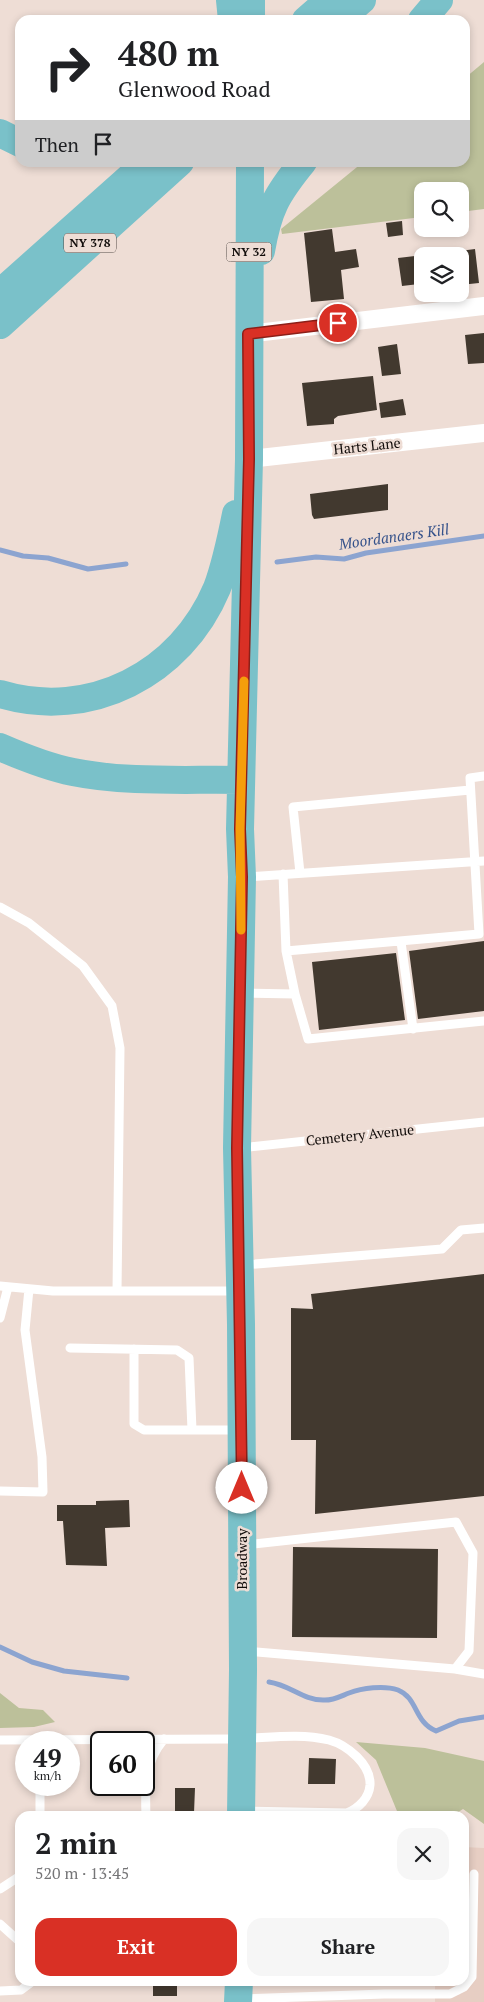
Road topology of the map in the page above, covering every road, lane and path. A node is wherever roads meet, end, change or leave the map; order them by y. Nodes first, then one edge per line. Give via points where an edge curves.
1 (230, 0) edge
2 (251, 0) edge
3 (329, 0) edge
4 (362, 0) edge
5 (439, 0) edge
6 (232, 15) edge
7 (251, 15) edge
8 (312, 15) edge
9 (346, 15) edge
10 (426, 15) edge
11 (0, 133) edge
12 (15, 140) edge
13 (140, 167) edge
14 (174, 167) edge
15 (249, 167) edge
16 (299, 167) edge
17 (0, 293) edge
18 (34, 294) junction
19 (484, 306) edge
20 (0, 325) edge
21 (0, 330) edge
22 (248, 334) junction
23 (484, 433) edge
24 (249, 459) junction
25 (0, 694) edge
26 (0, 747) edge
27 (484, 776) edge
28 (241, 780) junction
29 (470, 790) junction
30 (479, 861) edge
31 (300, 873) junction
32 (282, 874) junction
33 (242, 877) junction
34 (0, 907) edge
35 (401, 942) junction
36 (286, 951) junction
37 (240, 993) junction
38 (295, 994) junction
39 (484, 1021) edge
40 (413, 1029) junction
41 (484, 1122) edge
42 (237, 1148) junction
43 (484, 1228) edge
44 (240, 1278) junction
45 (4, 1287) edge
46 (29, 1289) junction
47 (117, 1291) junction
48 (0, 1318) edge
49 (70, 1348) dead end
50 (134, 1349) junction
51 (192, 1430) junction
52 (242, 1430) junction
53 (0, 1490) edge
54 (242, 1545) junction
55 (243, 1651) junction
56 (454, 1669) junction
57 (484, 1674) edge
58 (164, 1739) junction
59 (242, 1739) junction
60 (0, 1740) edge
61 (15, 1740) edge
62 (80, 1740) edge
63 (40, 1796) edge
64 (40, 1811) edge
65 (146, 1811) edge
66 (241, 1811) edge
67 (281, 1811) edge
68 (306, 1811) edge
69 (348, 1811) edge
70 (474, 1874) dead end
71 (15, 1879) edge
72 (0, 1889) edge
73 (0, 1924) edge
74 (15, 1938) edge
75 (469, 1981) edge
76 (26, 1986) edge
77 (465, 1986) edge
78 (0, 1991) edge
79 (238, 1994) edge

1 - 6 main road
2 - 7 main road
3 - 8 main road
4 - 9 main road
5 - 10 main road
11 - 12 main road
13 - 17 main road, NY 378 / NY 378
14 - 18 main road, NY 378 / NY 378
15 - 22 main road, Broadway / NY 32
16 - 22 main road via 270,208
18 - 20 main road, NY 378 / NY 378
18 - 21 main road
19 - 22 street
22 - 24 main road, Broadway / NY 32
23 - 24 street, Harts Lane
24 - 25 main road via 217,588 192,633 175,652 136,681 93,698 42,702
24 - 28 main road, Broadway / NY 32
26 - 28 main road via 71,772 100,776
27 - 29 lane via 470,778
28 - 33 main road, Broadway / NY 32
29 - 30 lane
29 - 31 lane via 293,807
30 - 31 lane
30 - 35 lane via 479,934
31 - 32 lane
32 - 33 lane
32 - 36 lane
33 - 37 main road, Broadway / NY 32
34 - 47 lane via 29,923 83,966 112,1006 120,1048
35 - 36 lane
35 - 40 lane
36 - 38 lane
37 - 38 lane
37 - 42 main road, Broadway / NY 32
38 - 40 lane via 308,1039
39 - 40 lane
41 - 42 lane, Cemetery Avenue
42 - 44 main road, Broadway / NY 32
43 - 44 lane via 461,1230 442,1248
44 - 47 lane
44 - 52 main road, Broadway / NY 32
45 - 46 lane
45 - 48 lane
46 - 47 lane
46 - 53 lane via 25,1330 42,1457 43,1492
49 - 50 lane
50 - 51 lane via 177,1350 189,1358
50 - 51 lane via 134,1424 144,1430
51 - 52 lane
52 - 54 main road, Broadway / NY 32
54 - 55 main road, Broadway / NY 32
54 - 56 lane via 456,1522 473,1553 469,1652
55 - 56 lane
55 - 59 main road, Broadway / NY 32
56 - 57 lane
58 - 59 lane
58 - 62 lane
58 - 65 lane via 152,1756 146,1775
59 - 66 main road, Broadway / NY 32
59 - 69 lane via 298,1736 329,1740 346,1749 362,1764 370,1783 360,1804
60 - 61 lane
63 - 64 lane
67 - 68 lane
70 - 75 lane via 472,1977
71 - 72 lane
73 - 74 lane
76 - 78 lane via 21,1990
77 - 79 lane via 450,1994

